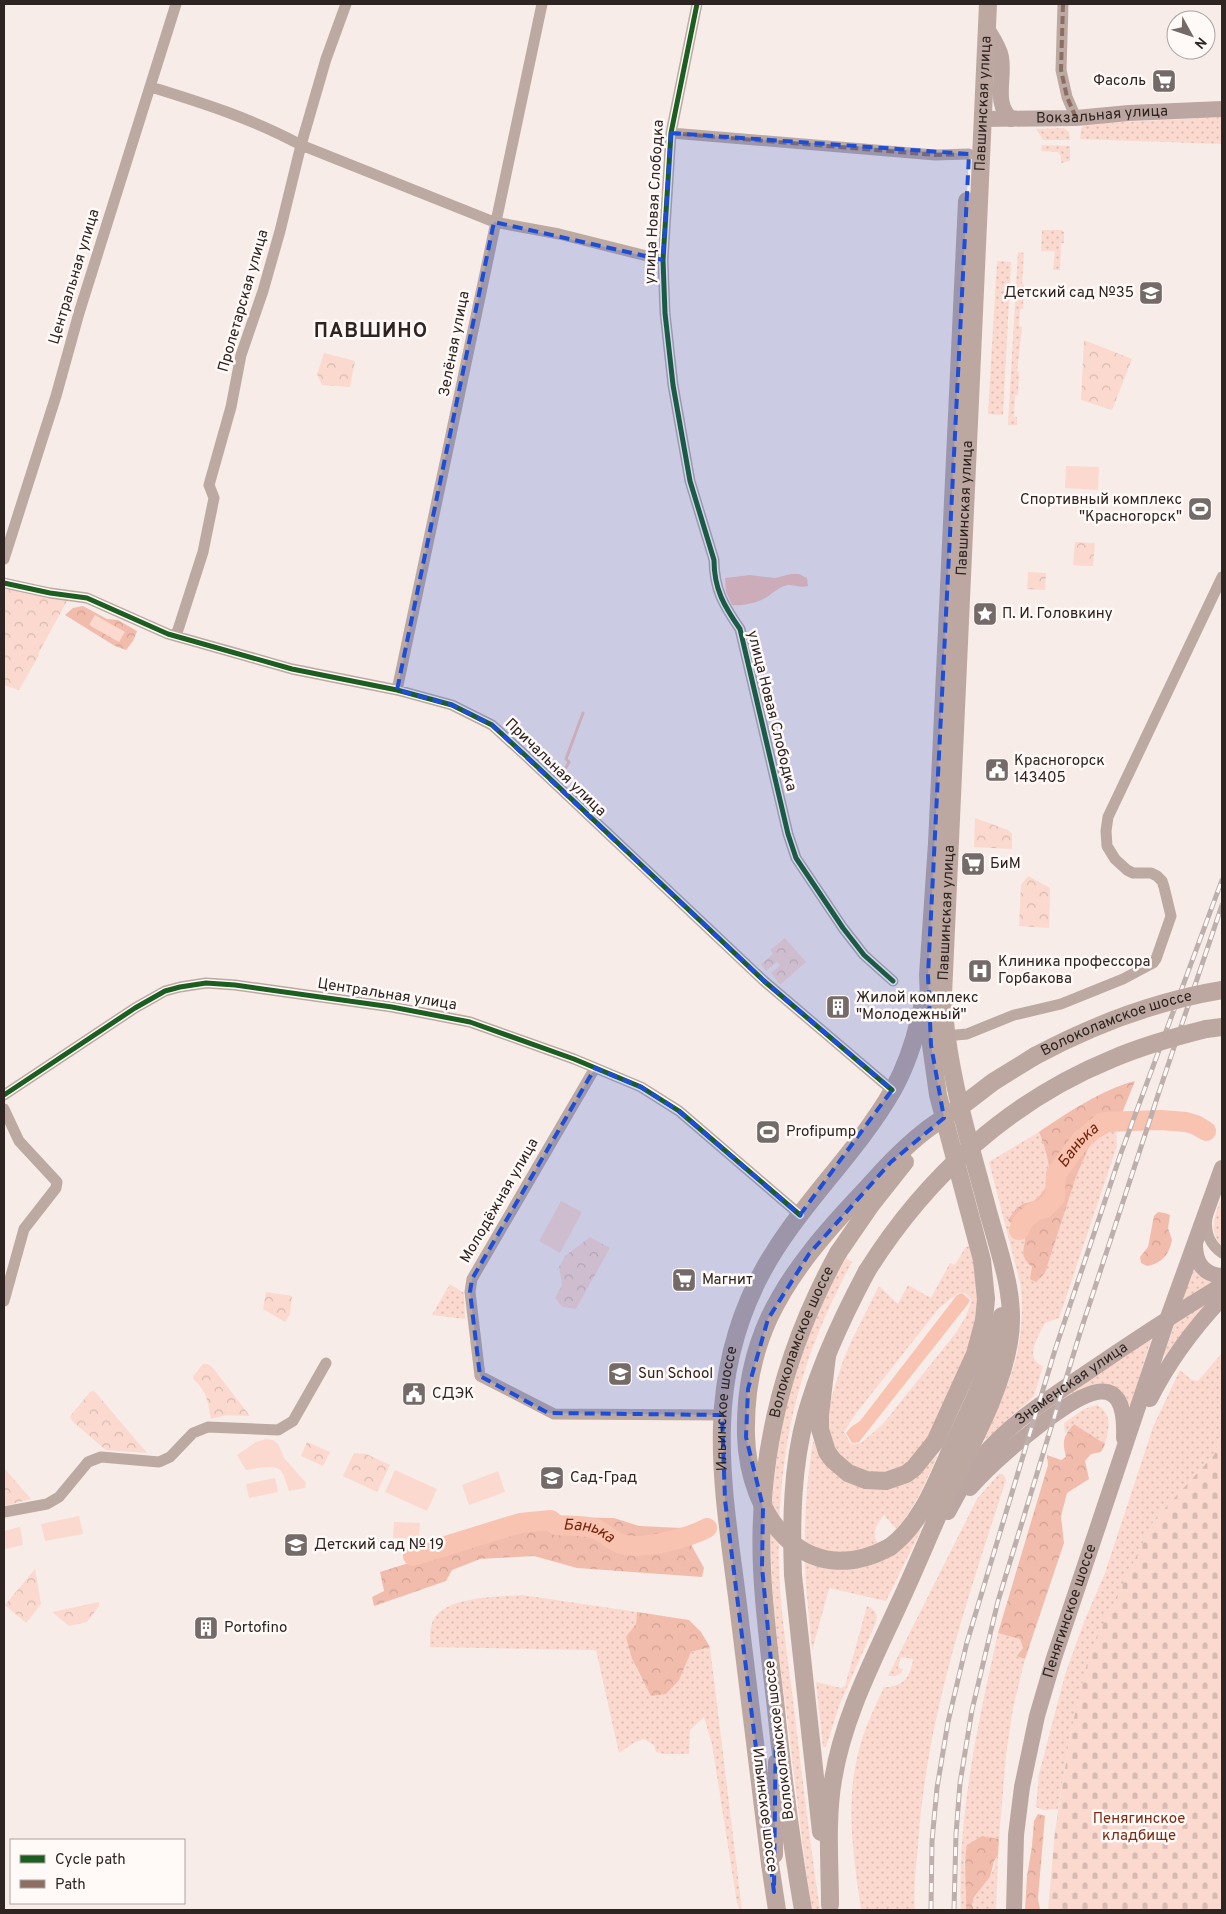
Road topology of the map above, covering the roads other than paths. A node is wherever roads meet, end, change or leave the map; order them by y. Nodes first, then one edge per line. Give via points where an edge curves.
1 (176, 4) edge
2 (346, 4) edge
3 (542, 4) edge
4 (697, 4) edge
5 (977, 4) edge
6 (988, 4) edge
7 (1063, 4) edge
8 (987, 29) junction
9 (151, 87) junction
10 (1222, 109) edge
11 (1076, 118) junction
12 (977, 119) junction
13 (1012, 119) junction
14 (671, 133) junction
15 (301, 145) junction
16 (969, 154) junction
17 (494, 222) junction
18 (663, 260) junction
19 (4, 559) edge
20 (1222, 577) edge
21 (4, 583) edge
22 (176, 636) junction
23 (397, 690) junction
24 (928, 976) junction
25 (893, 981) dead end
26 (1222, 990) edge
27 (1222, 1027) edge
28 (946, 1036) junction
29 (595, 1068) junction
30 (892, 1090) junction
31 (4, 1095) edge
32 (963, 1106) junction
33 (4, 1109) edge
34 (1222, 1168) edge
35 (1209, 1205) junction
36 (800, 1215) junction
37 (1195, 1243) junction
38 (1222, 1253) edge
39 (1002, 1263) junction
40 (1222, 1276) edge
41 (1222, 1284) edge
42 (1222, 1298) edge
43 (4, 1301) edge
44 (1167, 1320) junction
45 (827, 1356) junction
46 (326, 1363) dead end
47 (722, 1415) junction
48 (1125, 1447) junction
49 (4, 1512) edge
50 (948, 1512) junction
51 (919, 1560) junction
52 (776, 1714) junction
53 (774, 1892) junction
54 (831, 1908) edge
55 (778, 1910) edge
56 (802, 1910) edge
57 (1014, 1910) edge

1 - 9 street, Центральная улица
2 - 15 street, Пролетарская улица
3 - 17 street, Зелёная улица
4 - 14 street, улица Новая Слободка
5 - 12 main road, Павшинская улица
6 - 8 main road, Павшинская улица
7 - 11 street via 1061,70
8 - 12 main road, Павшинская улица
8 - 13 main road via 1000,54 1001,106
9 - 15 street via 236,114
9 - 19 street, Центральная улица
10 - 11 main road, Вокзальная улица
11 - 13 main road, Вокзальная улица
12 - 13 main road, Вокзальная улица
12 - 16 main road, Павшинская улица
12 - 28 main road, Павшинская улица via 943,995
14 - 16 street via 935,155
14 - 18 street, улица Новая Слободка
15 - 17 street
15 - 22 street, Пролетарская улица via 263,291 241,355 209,485 214,498 203,552
16 - 24 main road, Павшинская улица
17 - 18 street via 559,234
17 - 23 street, Зелёная улица
18 - 25 street, улица Новая Слободка via 673,384 690,481 714,560 718,591 740,629 788,834 796,858 855,944
20 - 28 street via 1108,817 1107,846 1115,859 1127,870 1151,873 1162,881 1171,916 1156,959 1149,966 1061,1004 1014,1015 967,1034
21 - 22 street, Причальная улица via 87,598
22 - 23 street, Причальная улица via 292,669
23 - 30 street, Причальная улица via 452,705 492,725 764,981
24 - 30 main road, Ильинское шоссе via 913,1042
24 - 45 main road via 931,1045 938,1095 985,1282 986,1299 980,1338 964,1381 928,1453 906,1474 886,1481 866,1480 848,1473 827,1452 820,1429
26 - 32 main road, Волоколамское шоссе, bridge via 1164,1002 1092,1028 1035,1056 993,1082
27 - 45 main road, Волоколамское шоссе, bridge via 1176,1037 1112,1058 1052,1088 981,1137 898,1224 867,1270
28 - 39 main road via 956,1091
29 - 31 street, Центральная улица via 462,1020 285,991 206,983 165,991 104,1027
29 - 36 street, Центральная улица via 641,1087 679,1111
29 - 47 street, Молодёжная улица via 472,1279 470,1292 480,1376 554,1414
30 - 36 main road, Ильинское шоссе via 871,1123
32 - 39 main road, bridge via 924,1132 845,1211 785,1287 755,1353 748,1389 746,1437 750,1466 756,1489 772,1523 799,1549 828,1560 859,1560 890,1547 919,1515 980,1387 998,1338 1002,1314
32 - 52 main road, Волоколамское шоссе, bridge via 905,1162 871,1205 823,1281 794,1347 768,1448 764,1494 762,1567
33 - 43 street via 19,1141 57,1182 56,1188 24,1229
34 - 35 main road, Пенягинское шоссе
35 - 37 main road, Пенягинское шоссе
35 - 38 street via 1206,1226 1214,1246
36 - 47 main road, Ильинское шоссе via 757,1282 740,1323 727,1367
37 - 40 main road via 1197,1261 1202,1268
37 - 44 main road, Пенягинское шоссе
39 - 51 main road via 1011,1320 1004,1365
41 - 44 main road, Знаменская улица
42 - 48 main road via 1174,1356
44 - 48 main road, Пенягинское шоссе
44 - 50 main road, Знаменская улица via 1038,1406 1003,1435 967,1476
45 - 54 main road, Волоколамское шоссе via 804,1424 794,1486 792,1541 797,1623
46 - 49 street via 293,1421 278,1430 208,1427 193,1433 170,1457 159,1462 101,1457 88,1462 59,1497 47,1504
47 - 53 main road, Ильинское шоссе via 725,1500
48 - 50 main road via 1123,1410 1119,1402 1103,1392 1084,1395 1010,1447
48 - 57 main road, Пенягинское шоссе via 1037,1716 1016,1835
50 - 51 main road
51 - 54 main road via 863,1682 839,1750 832,1782 830,1818
52 - 53 main road
52 - 56 main road, Волоколамское шоссе
53 - 55 main road, Ильинское шоссе

